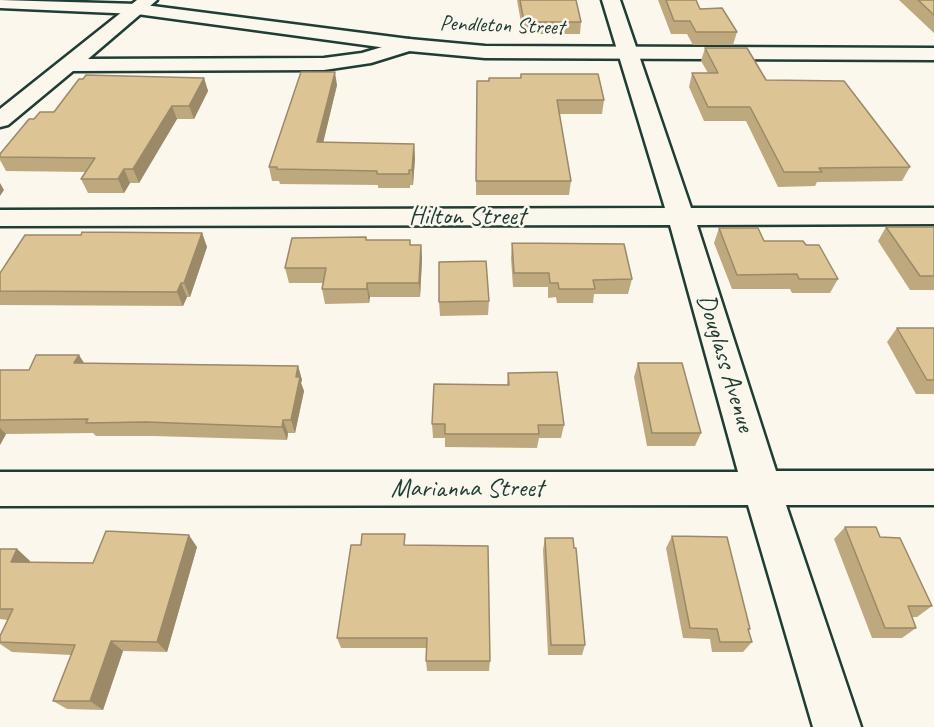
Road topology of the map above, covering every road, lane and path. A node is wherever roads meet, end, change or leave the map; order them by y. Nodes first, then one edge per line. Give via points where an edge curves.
1 (611, 0) edge
2 (0, 3) edge
3 (143, 4) edge
4 (409, 45) junction
5 (629, 54) junction
6 (934, 54) edge
7 (71, 65) junction
8 (0, 120) edge
9 (934, 216) edge
10 (681, 217) junction
11 (0, 218) edge
12 (934, 488) edge
13 (0, 489) edge
14 (762, 489) junction
15 (837, 727) edge

1 - 5 street, Douglass Avenue
2 - 3 street
3 - 4 street
3 - 7 street
4 - 5 street, Pendleton Street via 485,52
4 - 7 street, Pendleton Street via 364,59 324,64
5 - 6 street, Pendleton Street
5 - 10 street, Douglass Avenue
7 - 8 street
9 - 10 street, Hilton Street
10 - 11 street, Hilton Street
10 - 14 street, Douglass Avenue
12 - 14 street, Marianna Street
13 - 14 street, Marianna Street
14 - 15 street, Douglass Avenue

